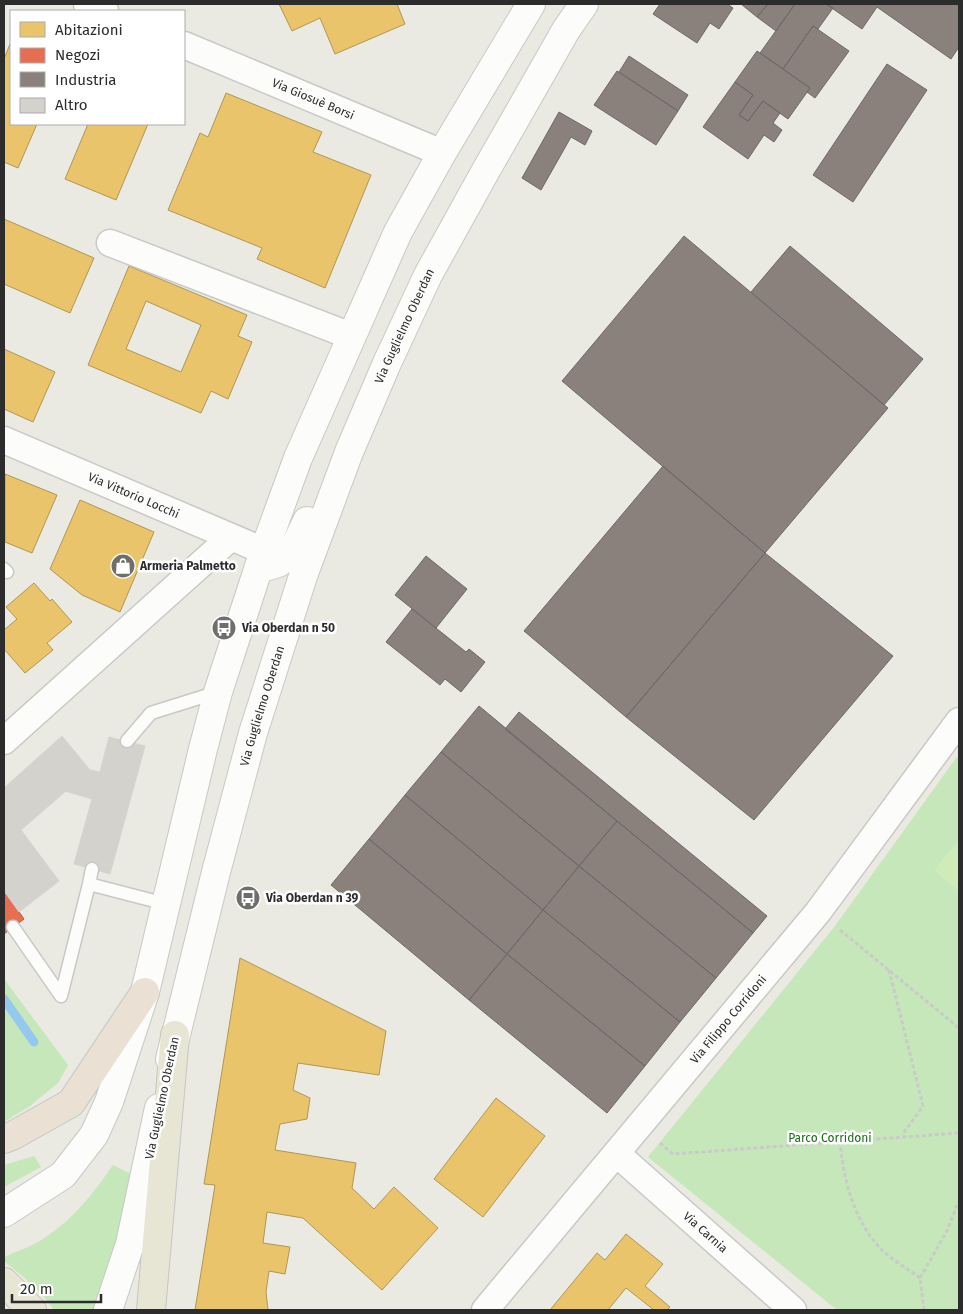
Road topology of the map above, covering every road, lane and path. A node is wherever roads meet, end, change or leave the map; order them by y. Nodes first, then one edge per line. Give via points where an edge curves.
1 (87, 4) edge
2 (531, 4) edge
3 (584, 4) edge
4 (102, 10) edge
5 (185, 44) edge
6 (442, 153) junction
7 (110, 243) dead end
8 (351, 336) junction
9 (5, 444) edge
10 (349, 452) junction
11 (230, 538) junction
12 (261, 560) junction
13 (218, 692) junction
14 (959, 721) edge
15 (4, 741) edge
16 (127, 741) dead end
17 (92, 869) dead end
18 (89, 884) junction
19 (166, 904) junction
20 (818, 912) junction
21 (13, 927) dead end
22 (889, 970) junction
23 (145, 992) junction
24 (959, 1028) edge
25 (175, 1035) junction
26 (649, 1115) junction
27 (959, 1133) edge
28 (902, 1136) junction
29 (4, 1139) edge
30 (840, 1140) junction
31 (616, 1154) junction
32 (959, 1200) edge
33 (4, 1213) edge
34 (920, 1278) junction
35 (4, 1282) edge
36 (32, 1310) edge
37 (108, 1310) edge
38 (151, 1310) edge
39 (486, 1310) edge
40 (793, 1310) edge
41 (924, 1310) edge

1 - 4 street
2 - 6 main road
3 - 10 main road, Via Guglielmo Oberdan via 566,30 428,275
5 - 6 street, Via Giosuè Borsi
6 - 8 main road via 398,232
7 - 8 street
8 - 12 main road via 298,458
9 - 11 street, Via Vittorio Locchi
10 - 12 main road via 320,488 292,554 278,563
10 - 25 main road, Via Guglielmo Oberdan via 303,576 253,733
11 - 12 street, Via Vittorio Locchi
11 - 15 street
12 - 13 main road
13 - 16 lane via 150,713
13 - 19 main road
14 - 20 street, Via Filippo Corridoni
17 - 18 lane
18 - 19 lane
18 - 21 lane via 61,996
19 - 23 main road
20 - 22 path
20 - 26 street, Via Filippo Corridoni
22 - 24 path
22 - 28 path via 923,1106
23 - 29 highway via 71,1103
23 - 33 main road via 109,1102 94,1135 63,1175
25 - 37 main road, Via Guglielmo Oberdan via 130,1244
25 - 38 main road
26 - 30 path via 659,1142 673,1154
26 - 31 street, Via Filippo Corridoni
27 - 28 path
28 - 30 path
30 - 34 path via 842,1163 853,1202 868,1234 882,1251
31 - 39 street, Via Filippo Corridoni
31 - 40 street, Via Carnia
32 - 34 path via 947,1231
34 - 41 path
35 - 36 main road

